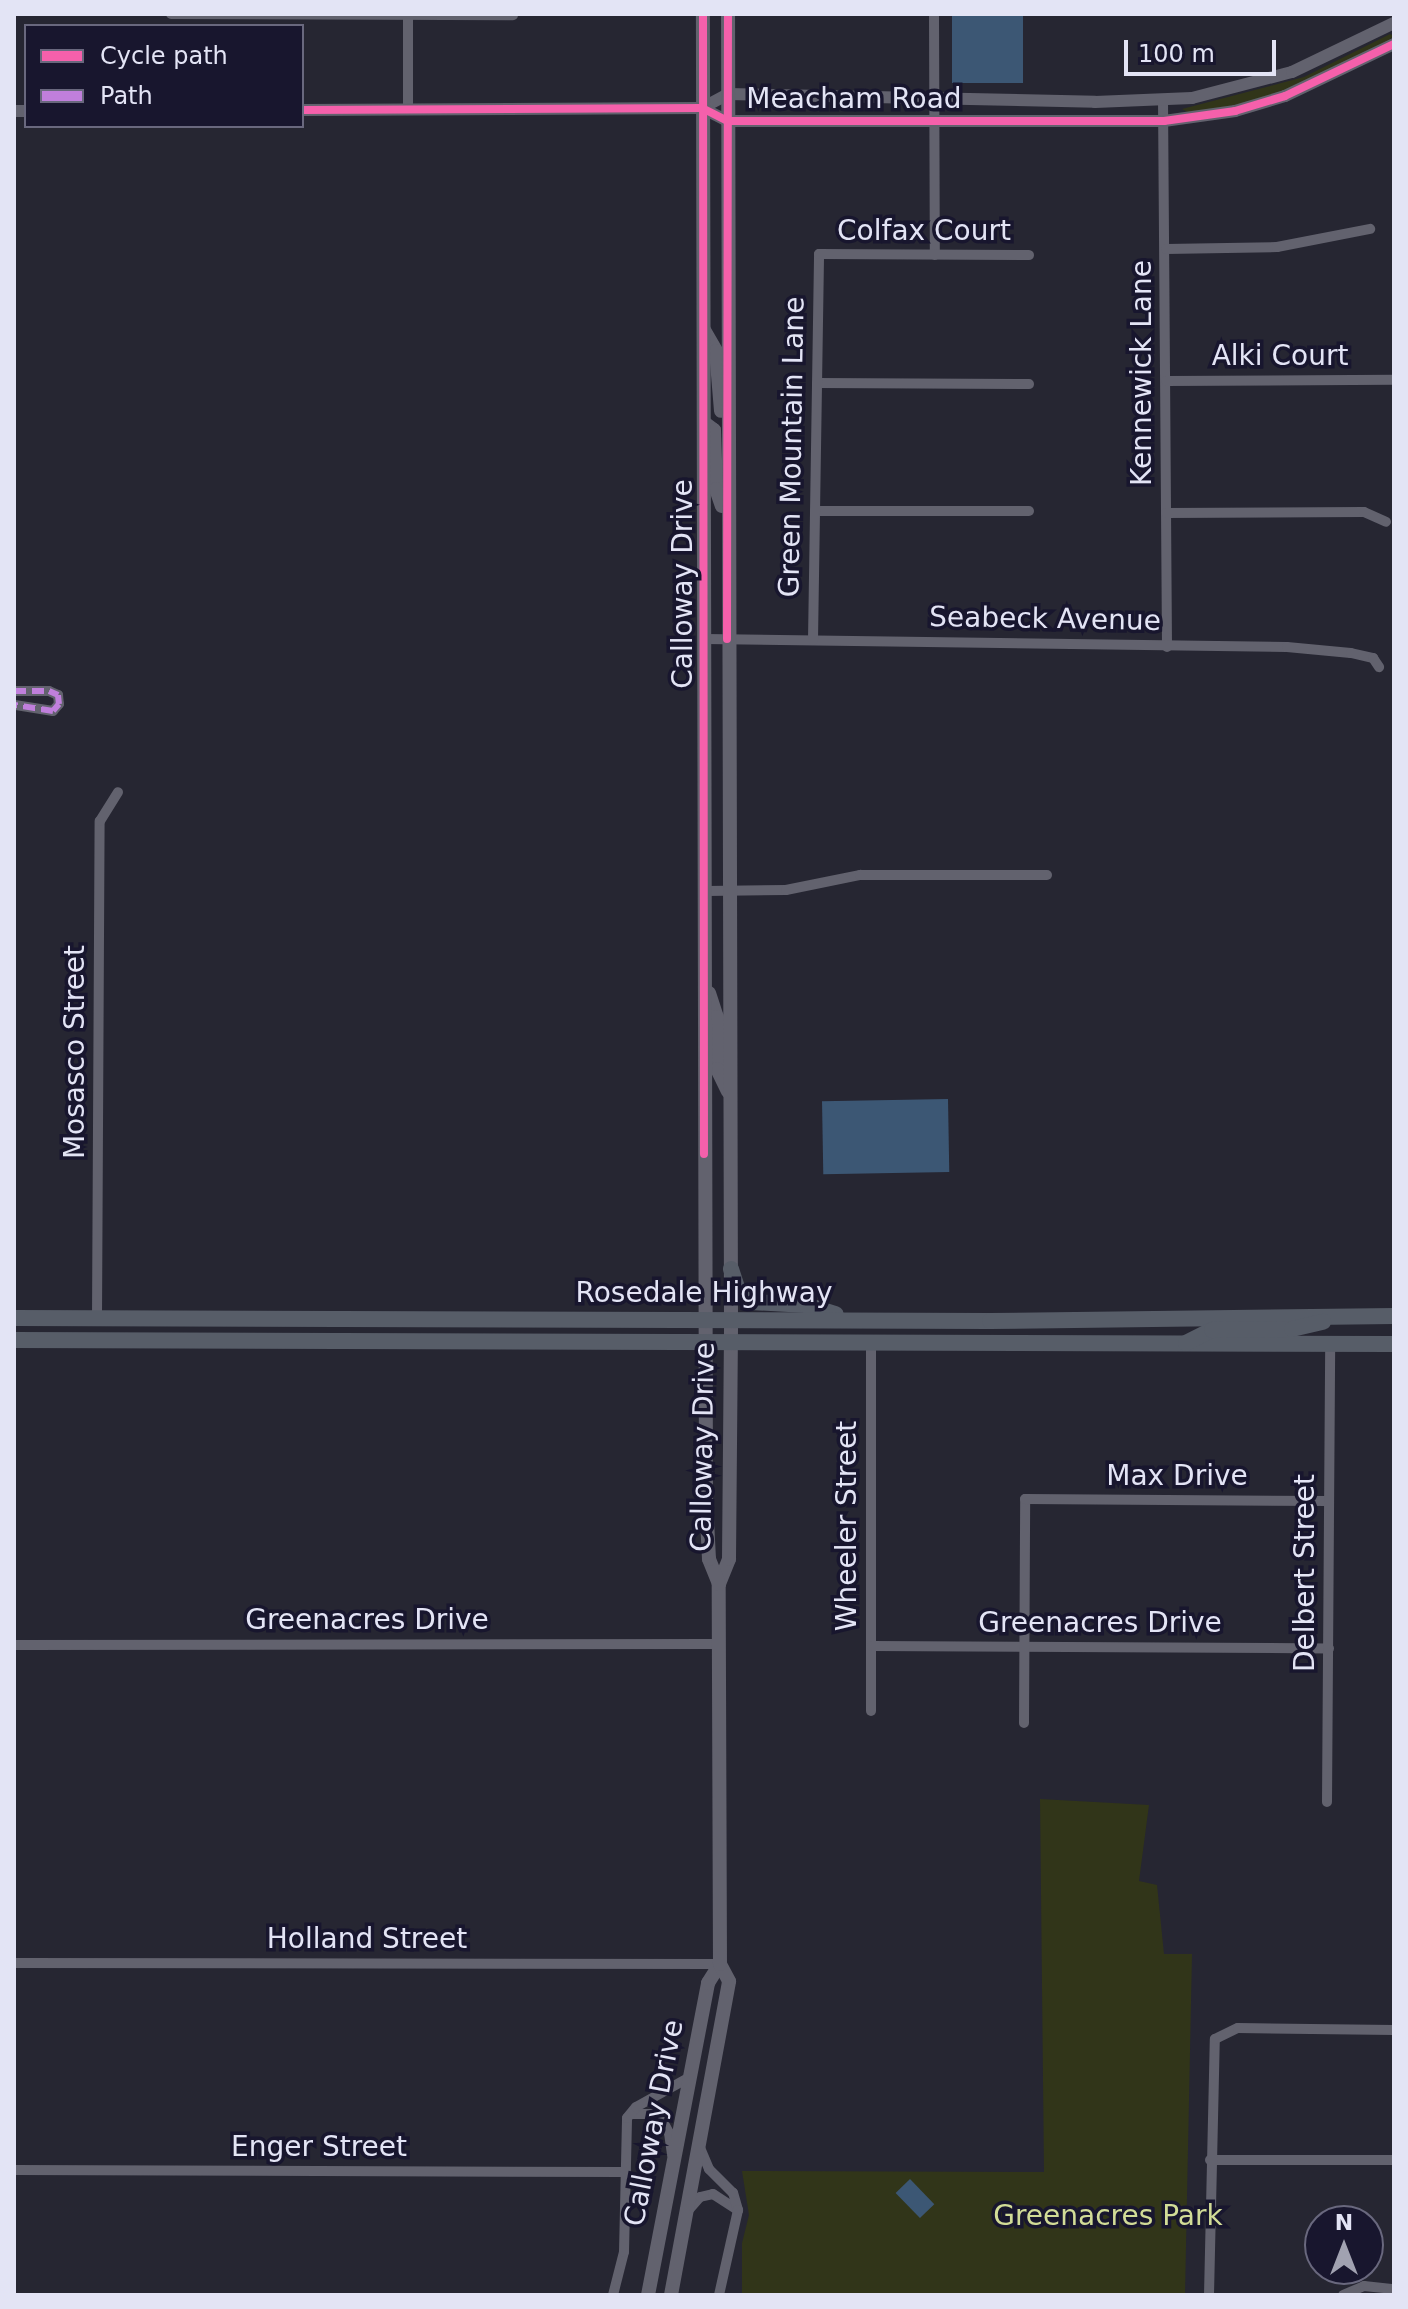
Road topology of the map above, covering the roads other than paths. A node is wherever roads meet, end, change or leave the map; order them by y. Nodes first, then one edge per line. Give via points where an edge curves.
1 (703, 14) edge
2 (728, 14) edge
3 (934, 14) edge
4 (171, 15) edge
5 (408, 15) edge
6 (513, 15) edge
7 (1394, 23) edge
8 (1394, 44) edge
9 (728, 94) junction
10 (933, 97) junction
11 (1163, 100) junction
12 (702, 108) junction
13 (304, 110) edge
14 (408, 110) junction
15 (728, 121) junction
16 (933, 121) junction
17 (1164, 121) junction
18 (1370, 229) dead end
19 (1166, 249) junction
20 (819, 254) joint
21 (935, 255) junction
22 (1029, 255) dead end
23 (704, 330) junction
24 (1394, 380) edge
25 (1166, 381) junction
26 (817, 383) junction
27 (1029, 384) dead end
28 (705, 422) junction
29 (726, 426) junction
30 (815, 511) junction
31 (1029, 511) dead end
32 (1166, 513) junction
33 (727, 518) junction
34 (1386, 522) dead end
35 (705, 639) junction
36 (727, 639) junction
37 (813, 640) junction
38 (1167, 647) junction
39 (1379, 667) dead end
40 (14, 691) edge
41 (14, 705) edge
42 (118, 792) dead end
43 (1047, 875) dead end
44 (706, 891) junction
45 (728, 891) junction
46 (705, 982) junction
47 (729, 1093) junction
48 (731, 1269) junction
49 (1339, 1316) junction
50 (1394, 1316) edge
51 (14, 1318) edge
52 (97, 1318) junction
53 (330, 1319) junction
54 (438, 1319) junction
55 (705, 1319) junction
56 (731, 1319) junction
57 (869, 1319) junction
58 (14, 1340) edge
59 (114, 1340) junction
60 (333, 1340) junction
61 (705, 1340) junction
62 (731, 1341) junction
63 (871, 1341) junction
64 (1186, 1343) junction
65 (1330, 1344) junction
66 (1394, 1344) edge
67 (1329, 1501) junction
68 (719, 1584) junction
69 (719, 1644) junction
70 (14, 1645) edge
71 (872, 1646) junction
72 (1024, 1647) junction
73 (1329, 1648) junction
74 (871, 1711) dead end
75 (1024, 1723) dead end
76 (1327, 1802) dead end
77 (14, 1963) edge
78 (720, 1964) junction
79 (1394, 2030) edge
80 (690, 2077) junction
81 (629, 2114) junction
82 (700, 2148) junction
83 (1210, 2160) junction
84 (1394, 2160) edge
85 (672, 2162) junction
86 (14, 2170) edge
87 (625, 2172) junction
88 (738, 2210) junction
89 (685, 2215) junction
90 (1394, 2289) edge
91 (1344, 2293) edge
92 (613, 2295) edge
93 (648, 2295) edge
94 (671, 2295) edge
95 (719, 2295) edge
96 (1209, 2295) edge

1 - 12 main road, Calloway Drive
2 - 9 main road, Calloway Drive
3 - 10 street
4 - 5 street
5 - 6 street
5 - 14 street
7 - 11 street, Meacham Road via 1292,72 1237,89
8 - 17 street, Meacham Road via 1285,96 1235,111
9 - 10 street, Meacham Road
9 - 12 street, Meacham Road
9 - 15 main road, Calloway Drive
10 - 11 street, Meacham Road
10 - 16 street
11 - 17 street, Kennewick Lane
12 - 14 street, Meacham Road
12 - 15 street, Meacham Road
12 - 23 main road, Calloway Drive
13 - 14 street, Meacham Road
15 - 16 street, Meacham Road
15 - 29 main road, Calloway Drive
16 - 17 street, Meacham Road
16 - 21 street
17 - 19 street, Kennewick Lane
18 - 19 street via 1277,247
19 - 25 street, Kennewick Lane
20 - 21 street, Colfax Court
20 - 26 street, Green Mountain Lane
21 - 22 street, Colfax Court
23 - 28 main road, Calloway Drive
23 - 29 main road via 713,338 717,396
24 - 25 street, Alki Court
25 - 32 street, Kennewick Lane
26 - 27 street
26 - 30 street, Green Mountain Lane
28 - 33 main road via 714,430 716,489
28 - 35 main road, Calloway Drive
29 - 33 main road, Calloway Drive
30 - 31 street
30 - 37 street, Green Mountain Lane
32 - 34 street via 1364,512
32 - 38 street, Kennewick Lane
33 - 36 main road, Calloway Drive
35 - 36 street, Seabeck Avenue
35 - 44 main road, Calloway Drive
36 - 37 street, Seabeck Avenue
36 - 45 main road, Calloway Drive
37 - 38 street, Seabeck Avenue
38 - 39 street, Seabeck Avenue via 1319,649 1373,658
40 - 41 street via 49,691 58,695 59,704 53,711
42 - 52 street, Mosasco Street via 100,821
43 - 45 street via 860,875 786,890
44 - 45 street
44 - 46 main road, Calloway Drive
45 - 47 main road, Calloway Drive
46 - 47 main road via 717,1017 717,1069
46 - 55 main road, Calloway Drive
47 - 48 main road, Calloway Drive
48 - 56 main road, Calloway Drive
48 - 57 main road via 738,1290 751,1302 806,1305
49 - 50 main road, Rosedale Highway
49 - 57 main road, Rosedale Highway
49 - 64 main road via 1292,1329 1212,1330
51 - 52 main road, Rosedale Highway
52 - 53 main road, Rosedale Highway
53 - 54 main road, Rosedale Highway
53 - 59 main road via 313,1329 185,1329
54 - 55 main road, Rosedale Highway
54 - 60 main road via 406,1327 344,1328
55 - 56 main road, Rosedale Highway
55 - 61 main road, Calloway Drive
56 - 57 main road, Rosedale Highway
56 - 62 main road, Calloway Drive
58 - 59 main road, Rosedale Highway
59 - 60 main road, Rosedale Highway
60 - 61 main road, Rosedale Highway
61 - 62 main road, Rosedale Highway
61 - 68 main road, Calloway Drive via 709,1559
62 - 63 main road, Rosedale Highway
62 - 68 main road, Calloway Drive via 729,1559
63 - 64 main road, Rosedale Highway
63 - 71 street, Wheeler Street
64 - 65 main road, Rosedale Highway
65 - 66 main road, Rosedale Highway
65 - 67 street, Delbert Street
67 - 72 street, Max Drive via 1025,1499
67 - 73 street, Delbert Street
68 - 69 main road, Calloway Drive
69 - 70 street, Greenacres Drive
69 - 78 main road, Calloway Drive
71 - 72 street, Greenacres Drive
71 - 74 street, Wheeler Street
72 - 73 street, Greenacres Drive
72 - 75 street
73 - 76 street, Delbert Street
77 - 78 street, Holland Street
78 - 80 main road, Calloway Drive via 708,1983
78 - 82 main road, Calloway Drive via 729,1981
79 - 83 street via 1238,2028 1221,2033 1211,2047
80 - 81 street
80 - 85 main road, Calloway Drive
81 - 85 street via 659,2114 669,2133
81 - 87 street
82 - 88 street via 709,2169 733,2193
82 - 89 main road, Calloway Drive
83 - 84 street
83 - 96 street
85 - 93 main road, Calloway Drive
86 - 87 street, Enger Street
87 - 92 street via 624,2252
88 - 89 street via 713,2194 700,2197
88 - 95 street
89 - 94 main road, Calloway Drive
90 - 91 street via 1364,2286

